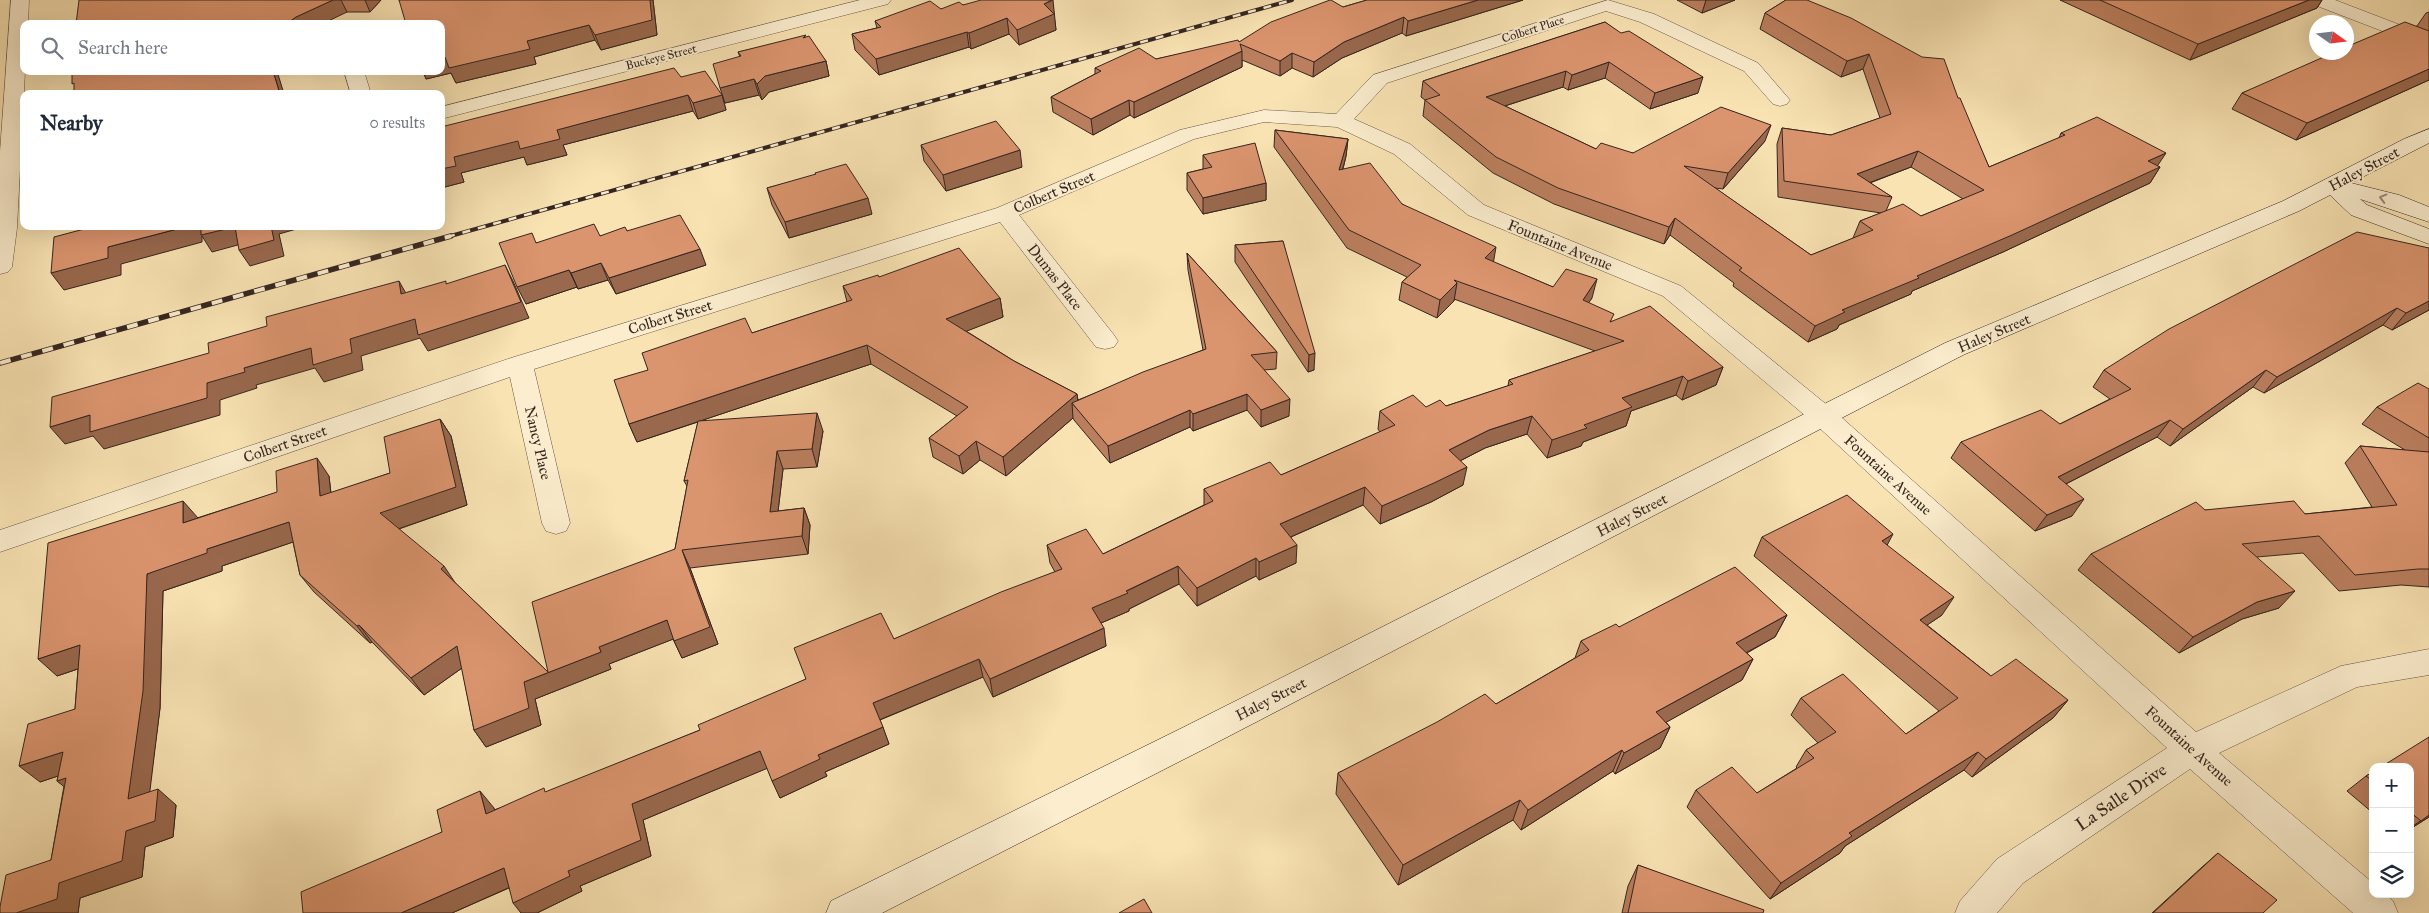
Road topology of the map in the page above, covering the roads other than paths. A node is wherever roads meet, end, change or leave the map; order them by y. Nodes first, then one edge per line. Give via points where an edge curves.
1 (21, 0) edge
2 (882, 0) edge
3 (2318, 0) edge
4 (20, 20) edge
5 (20, 38) edge
6 (2429, 43) edge
7 (355, 75) edge
8 (360, 90) edge
9 (1780, 100) dead end
10 (445, 112) edge
11 (1341, 121) junction
12 (2429, 135) edge
13 (2333, 186) junction
14 (1005, 213) junction
15 (2429, 215) edge
16 (15, 226) edge
17 (2429, 237) edge
18 (0, 267) edge
19 (1105, 341) dead end
20 (520, 364) junction
21 (1822, 416) junction
22 (556, 523) dead end
23 (0, 541) edge
24 (2429, 662) edge
25 (2192, 750) junction
26 (844, 913) edge
27 (1972, 913) edge
28 (2380, 913) edge

1 - 4 street
2 - 10 street, Buckeye Street
3 - 6 street
5 - 16 street
7 - 8 street
9 - 11 street, Colbert Place via 1751,67 1647,18 1606,6 1380,79
11 - 14 street, Colbert Street via 1264,116 1187,134
11 - 21 street, Fountaine Avenue via 1402,149 1476,210 1672,292
12 - 13 street, Haley Street via 2367,165
15 -> 13 street via 2391,200
13 - 17 street via 2359,210
13 - 21 street, Haley Street via 1954,350
14 - 19 street, Dumas Place
14 - 20 street, Colbert Street
16 - 18 street
20 - 22 street, Nancy Place
20 - 23 street, Colbert Street
21 - 25 street, Fountaine Avenue
21 - 26 street, Haley Street via 1196,738
24 - 25 street, La Salle Drive via 2352,675
25 - 27 street, La Salle Drive via 2010,871
25 - 28 street, Fountaine Avenue

